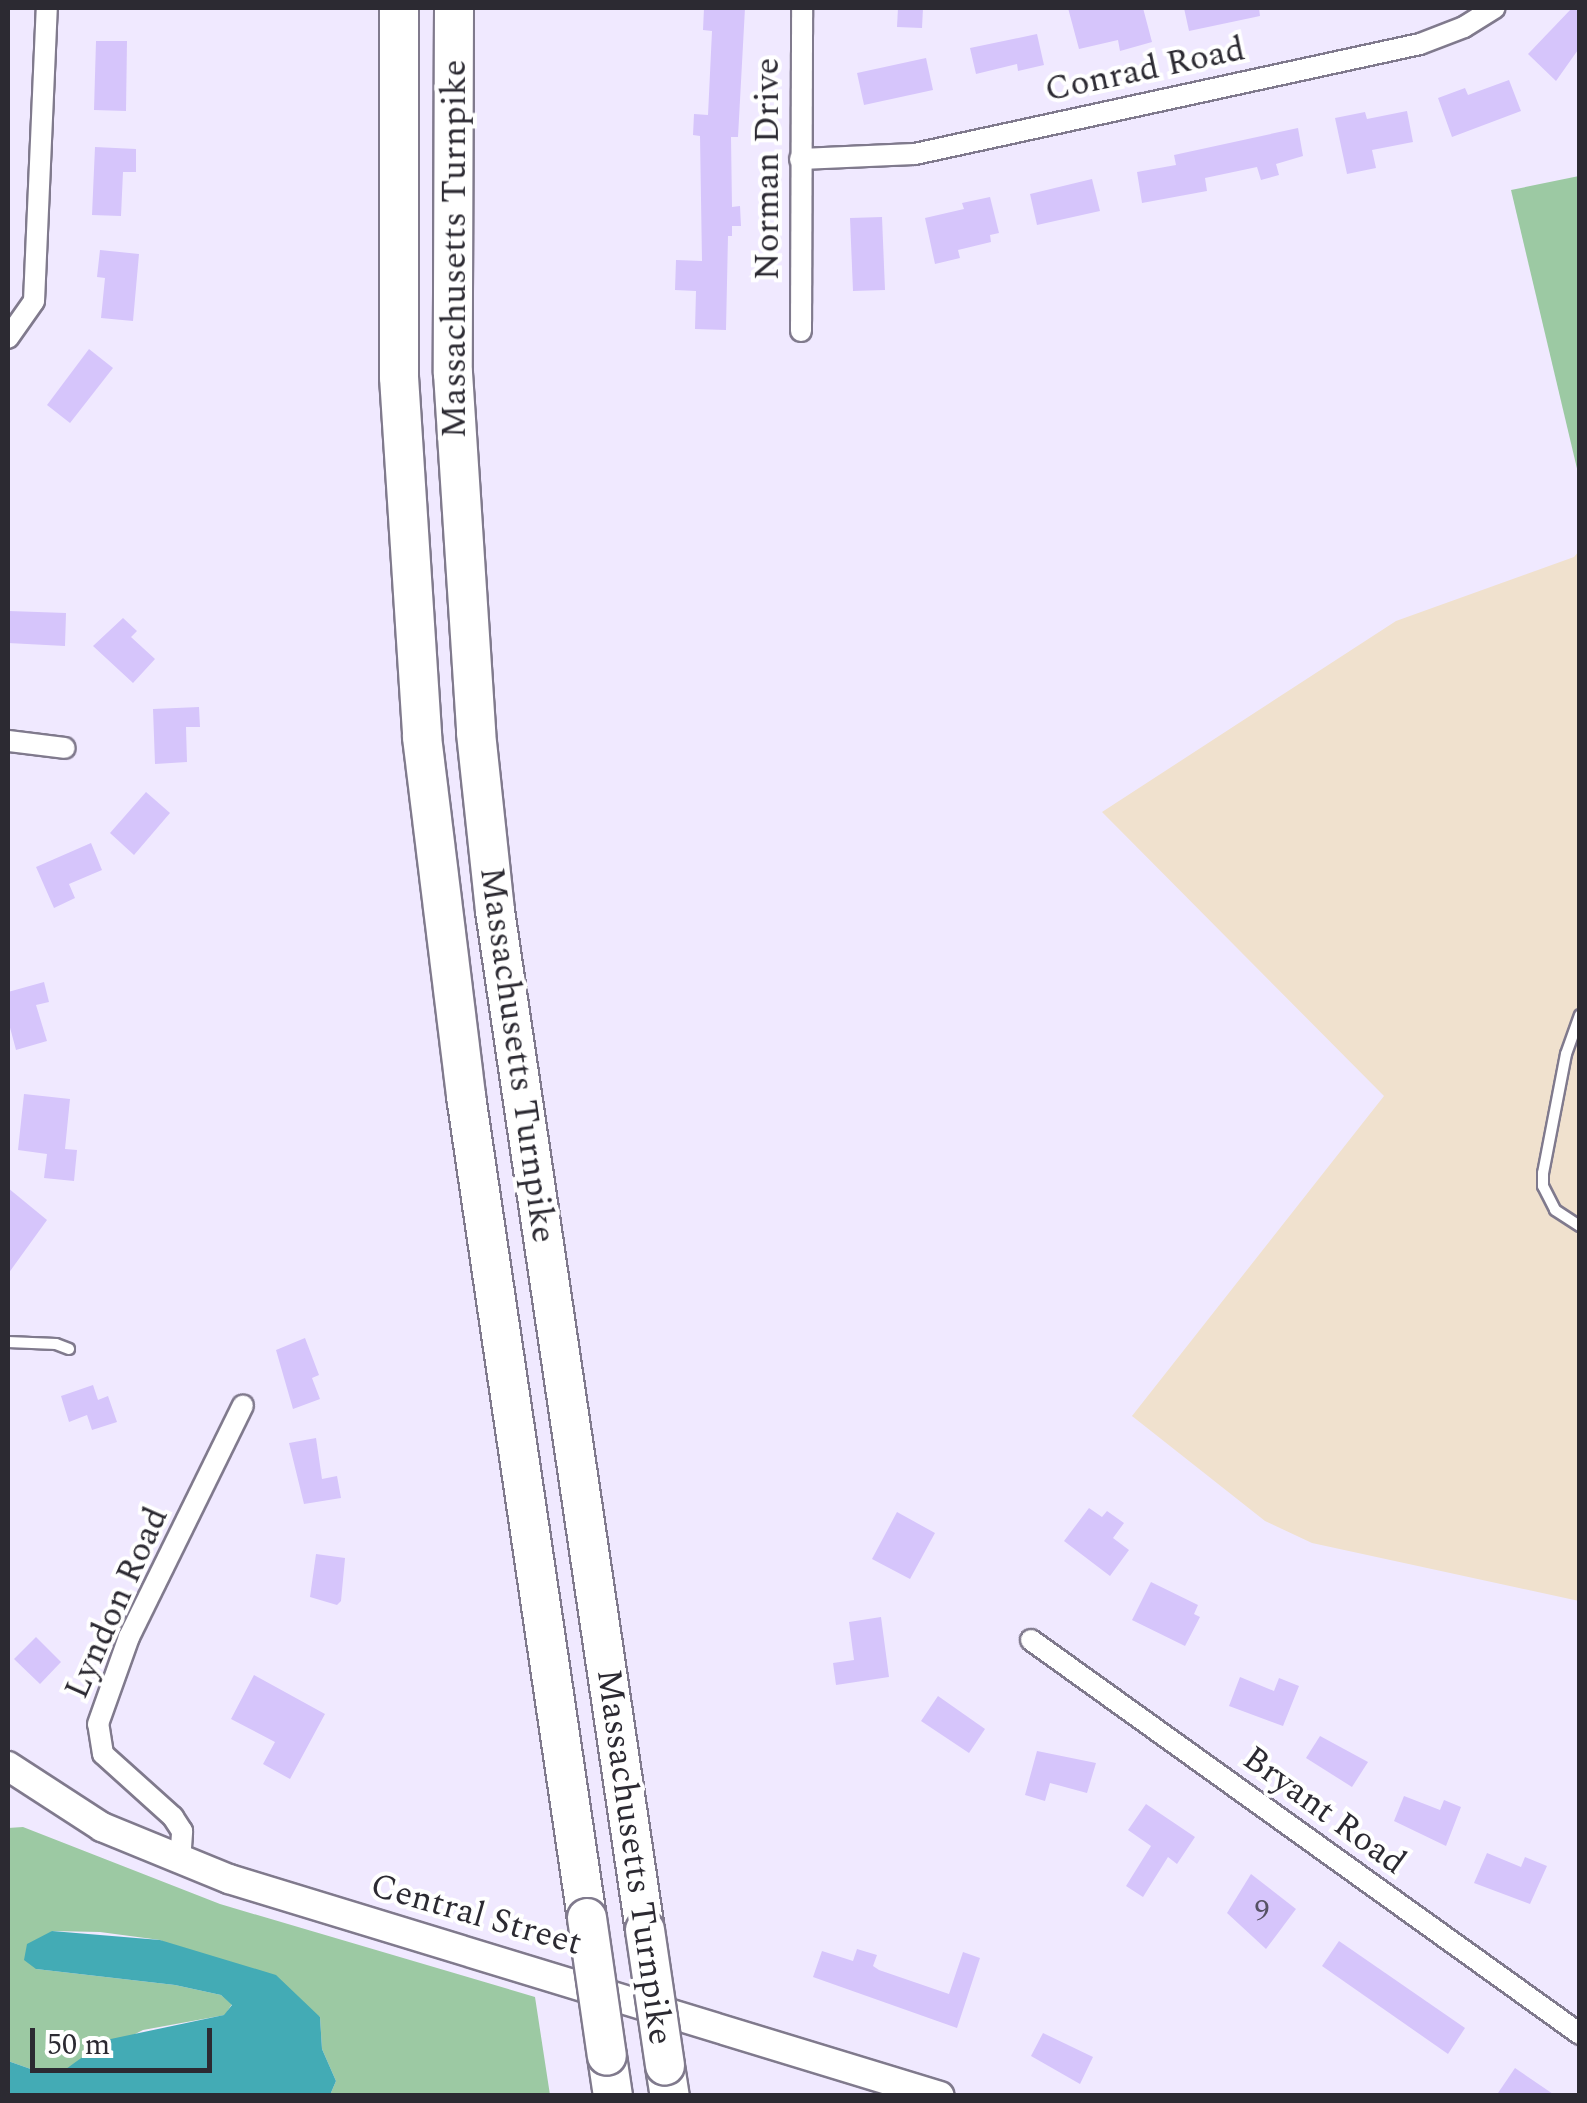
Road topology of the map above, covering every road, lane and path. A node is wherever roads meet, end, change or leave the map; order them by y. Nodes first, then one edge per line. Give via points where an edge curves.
1 (46, 8) edge
2 (399, 8) edge
3 (454, 8) edge
4 (802, 8) edge
5 (1494, 8) edge
6 (800, 159) junction
7 (802, 331) dead end
8 (8, 338) edge
9 (8, 740) edge
10 (65, 748) dead end
11 (1580, 1016) edge
12 (1564, 1064) junction
13 (1580, 1072) edge
14 (1580, 1226) edge
15 (8, 1342) edge
16 (69, 1350) dead end
17 (243, 1405) dead end
18 (1031, 1640) dead end
19 (8, 1766) edge
20 (180, 1862) junction
21 (1580, 2034) edge
22 (668, 2081) edge
23 (613, 2096) edge
24 (940, 2096) edge

1 - 8 street via 34,302
2 - 23 highway, Massachusetts Turnpike, bridge via 399,377 422,737 466,1096
3 - 22 highway, Massachusetts Turnpike, bridge via 454,391 477,751
4 - 6 street, Norman Drive
5 - 6 street, Conrad Road via 1442,36 1381,52 915,154
6 - 7 street, Norman Drive
9 - 10 street
11 - 12 lane
12 - 13 lane
12 - 14 lane via 1543,1186 1555,1210
15 - 16 lane
17 - 20 street, Lyndon Road via 130,1637 98,1724 102,1754 174,1817 182,1831
18 - 21 street, Bryant Road
19 - 20 main road, Central Street via 66,1808
20 - 24 main road, Central Street

